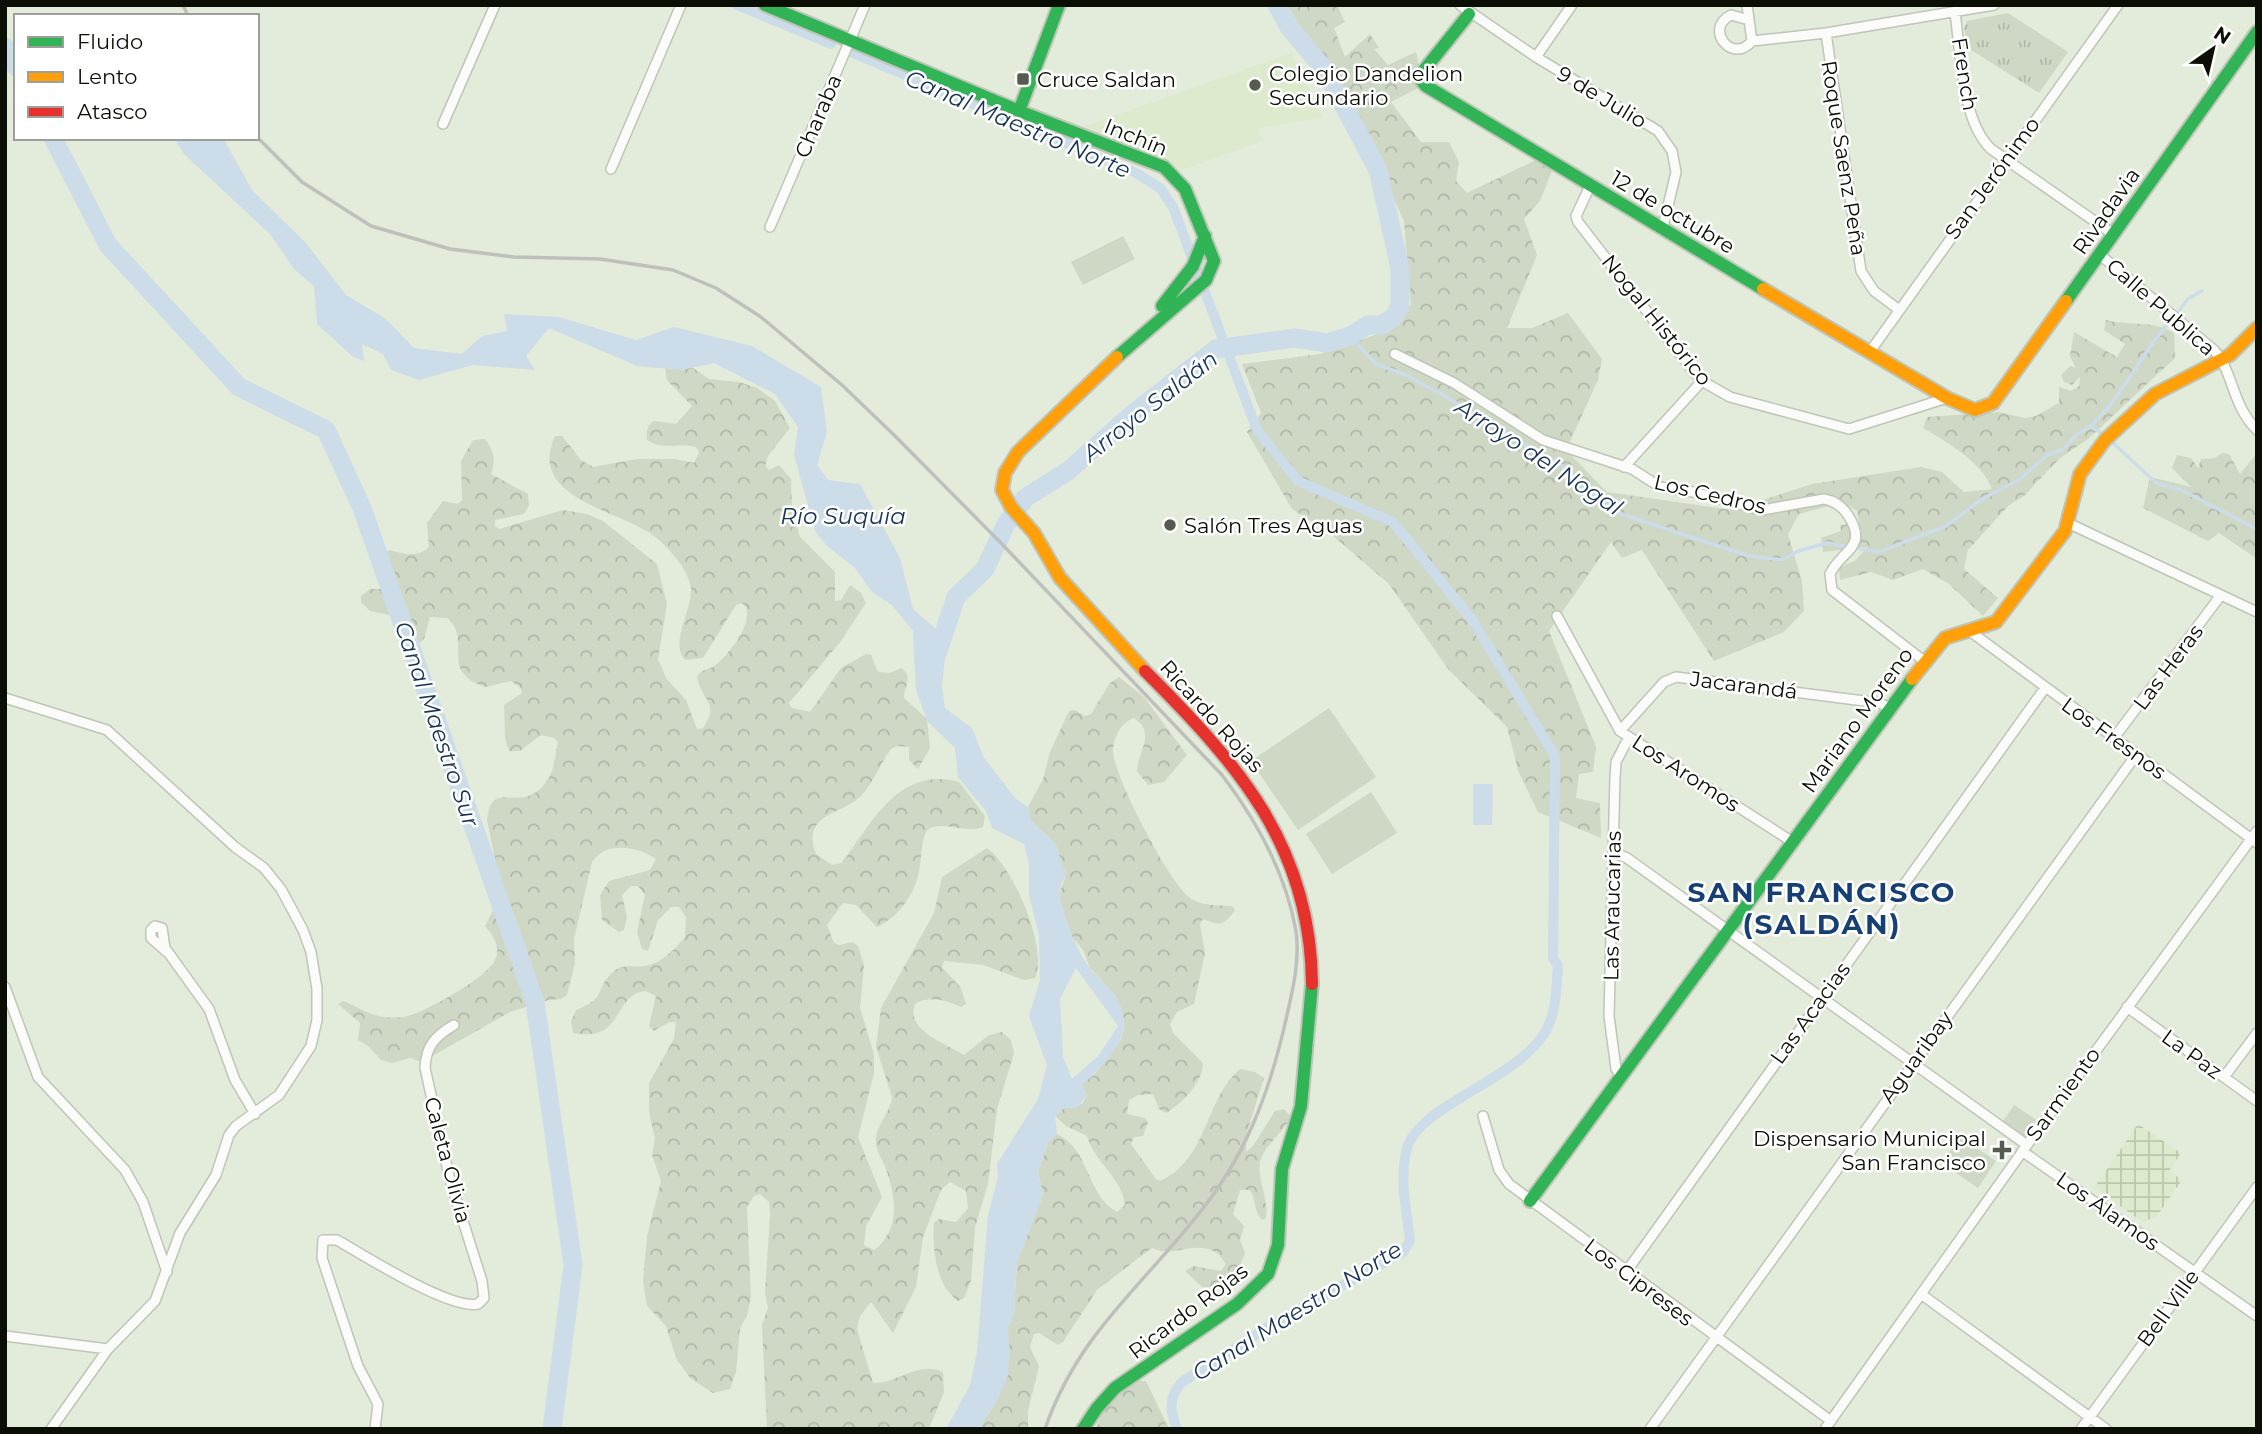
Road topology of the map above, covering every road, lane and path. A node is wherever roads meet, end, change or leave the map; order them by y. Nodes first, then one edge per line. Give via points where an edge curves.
1 (495, 5) edge
2 (681, 5) edge
3 (765, 5) edge
4 (865, 5) edge
5 (1059, 5) edge
6 (1572, 5) edge
7 (1747, 5) edge
8 (1994, 5) edge
9 (2118, 5) edge
10 (1465, 10) edge
11 (1955, 13) junction
12 (1749, 20) junction
13 (2257, 32) edge
14 (1826, 33) junction
15 (850, 41) junction
16 (1752, 41) junction
17 (1535, 57) junction
18 (1019, 111) junction
19 (443, 124) dead end
20 (2005, 159) junction
21 (611, 169) dead end
22 (1590, 186) junction
23 (770, 227) dead end
24 (1663, 227) junction
25 (2113, 234) junction
26 (1205, 236) junction
27 (2099, 254) junction
28 (1898, 309) junction
29 (2257, 328) edge
30 (1869, 352) junction
31 (1395, 354) dead end
32 (1119, 355) junction
33 (2221, 360) junction
34 (1702, 381) junction
35 (1947, 398) junction
36 (1983, 410) joint
37 (2257, 430) edge
38 (1624, 467) junction
39 (2068, 523) junction
40 (2221, 595) junction
41 (2257, 612) edge
42 (1557, 617) dead end
43 (1971, 632) junction
44 (1924, 661) junction
45 (2045, 688) junction
46 (5, 698) edge
47 (1889, 708) junction
48 (1620, 731) junction
49 (1629, 737) junction
50 (2115, 738) junction
51 (2136, 755) junction
52 (2255, 838) edge
53 (1791, 841) junction
54 (1614, 852) junction
55 (1728, 928) junction
56 (167, 952) dead end
57 (5, 987) edge
58 (1821, 998) junction
59 (2127, 1007) junction
60 (454, 1025) dead end
61 (2257, 1033) edge
62 (1912, 1063) junction
63 (1621, 1076) junction
64 (2224, 1077) junction
65 (2257, 1101) edge
66 (255, 1114) junction
67 (1483, 1116) dead end
68 (2025, 1148) junction
69 (2257, 1187) edge
70 (1530, 1200) junction
71 (2194, 1271) junction
72 (1626, 1272) junction
73 (167, 1274) junction
74 (1921, 1294) junction
75 (2257, 1316) edge
76 (5, 1336) edge
77 (1714, 1338) junction
78 (108, 1349) junction
79 (2089, 1417) junction
80 (1828, 1425) edge
81 (51, 1429) edge
82 (375, 1429) edge
83 (1083, 1429) edge
84 (1650, 1429) edge
85 (2081, 1429) edge
86 (2106, 1429) edge

1 - 19 street
2 - 21 street
3 - 15 street, Inchín
4 - 15 street, Charaba
5 - 18 street
6 - 17 street
7 - 12 street
8 - 11 street
9 - 20 street, San Jerónimo
10 - 17 street, 9 de Julio
10 - 22 street, 12 de octubre via 1422,74 1422,83
11 - 14 street
11 - 20 street, French via 1973,127
12 - 16 street
12 - 16 street via 1731,15 1719,34 1724,45 1735,50
13 - 25 street, Rivadavia
14 - 16 street
14 - 28 street, Roque Saenz Peña via 1861,271 1874,291
15 - 18 street, Inchín
15 - 23 street, Charaba
17 - 24 street, 9 de Julio via 1644,121 1667,142 1676,172
18 - 26 street, Inchín via 1164,167 1185,189
20 - 25 street, French
20 - 28 street, San Jerónimo
22 - 24 street, 12 de octubre
22 - 34 street, Nogal Histórico via 1576,216 1578,222
24 - 30 street, 12 de octubre
25 - 27 street, Rivadavia
26 - 32 street, Ricardo Rojas via 1193,266
26 - 32 street, Ricardo Rojas via 1214,261 1211,274
27 - 33 street, Calle Publica
27 - 36 street, Rivadavia via 1993,403
28 - 30 street, San Jerónimo
29 - 33 street, Mariano Moreno
30 - 35 street, 12 de octubre
31 - 38 street, Los Cedros via 1454,383 1543,440
32 - 83 street, Ricardo Rojas via 1013,459 1003,480 1005,498 1065,584 1234,764 1259,799 1298,883 1310,937 1314,986 1301,1109 1282,1170 1282,1236 1270,1270 1242,1300 1110,1393
33 - 37 street via 2239,409
33 - 39 street, Mariano Moreno via 2155,394 2108,437 2080,474
34 - 35 street, Nogal Histórico via 1730,397 1849,429
34 - 38 street
35 - 36 street, 12 de octubre
38 - 44 street, Los Cedros via 1660,487 1762,510 1833,501 1843,508 1856,534 1853,547 1830,574 1832,590
39 - 40 street
39 - 43 street, Mariano Moreno via 1996,622
40 - 41 street
40 - 50 street, Las Heras
42 - 48 street, Los Aromos
43 - 44 street, Mariano Moreno via 1946,636
43 - 45 street, Los Fresnos
44 - 47 street, Mariano Moreno
45 - 50 street, Los Fresnos
45 - 58 street, Las Acacias
46 - 66 street via 113,734 264,868 281,889 312,952 317,1020 311,1046 285,1088
47 - 48 street, Jacarandá via 1880,703 1676,677 1664,682
47 - 53 street, Mariano Moreno
48 - 49 street, Los Aromos
49 - 53 street, Los Aromos
49 - 54 street, Las Araucarias via 1616,762
50 - 51 street, Los Fresnos
51 - 52 street, Los Fresnos
51 - 62 street, Aguaribay
52 - 59 street, Sarmiento
53 - 55 street, Mariano Moreno
54 - 55 street, Los Álamos
54 - 63 street, Las Araucarias via 1609,1016 1616,1069
55 - 58 street, Los Álamos
55 - 63 street, Mariano Moreno
56 - 66 street via 209,1009 235,1080
57 - 73 street via 31,1065 42,1084 125,1170 143,1202
58 - 62 street, Los Álamos
58 - 72 street, Las Acacias
59 - 64 street, La Paz
59 - 68 street, Sarmiento
60 - 82 street, Caleta Olivia via 432,1040 425,1068 450,1180 484,1298 478,1304 460,1303 330,1239 321,1244 321,1258 358,1366 378,1404
61 - 64 street
62 - 68 street, Los Álamos
62 - 77 street, Aguaribay
63 - 70 street, Mariano Moreno
64 - 65 street, La Paz
66 - 73 street via 236,1126 225,1143 216,1175 186,1221
67 - 70 street, Los Cipreses via 1503,1178
68 - 71 street, Los Álamos
68 - 74 street, Sarmiento
69 - 71 street, Bell Ville
70 - 72 street, Los Cipreses
71 - 75 street, Los Álamos
71 - 79 street, Bell Ville
72 - 77 street, Los Cipreses
73 - 78 street via 147,1312
74 - 79 street
74 - 80 street, Sarmiento
76 - 78 street
77 - 80 street, Los Cipreses
77 - 84 street, Aguaribay
78 - 81 street
79 - 85 street, Bell Ville
79 - 86 street

